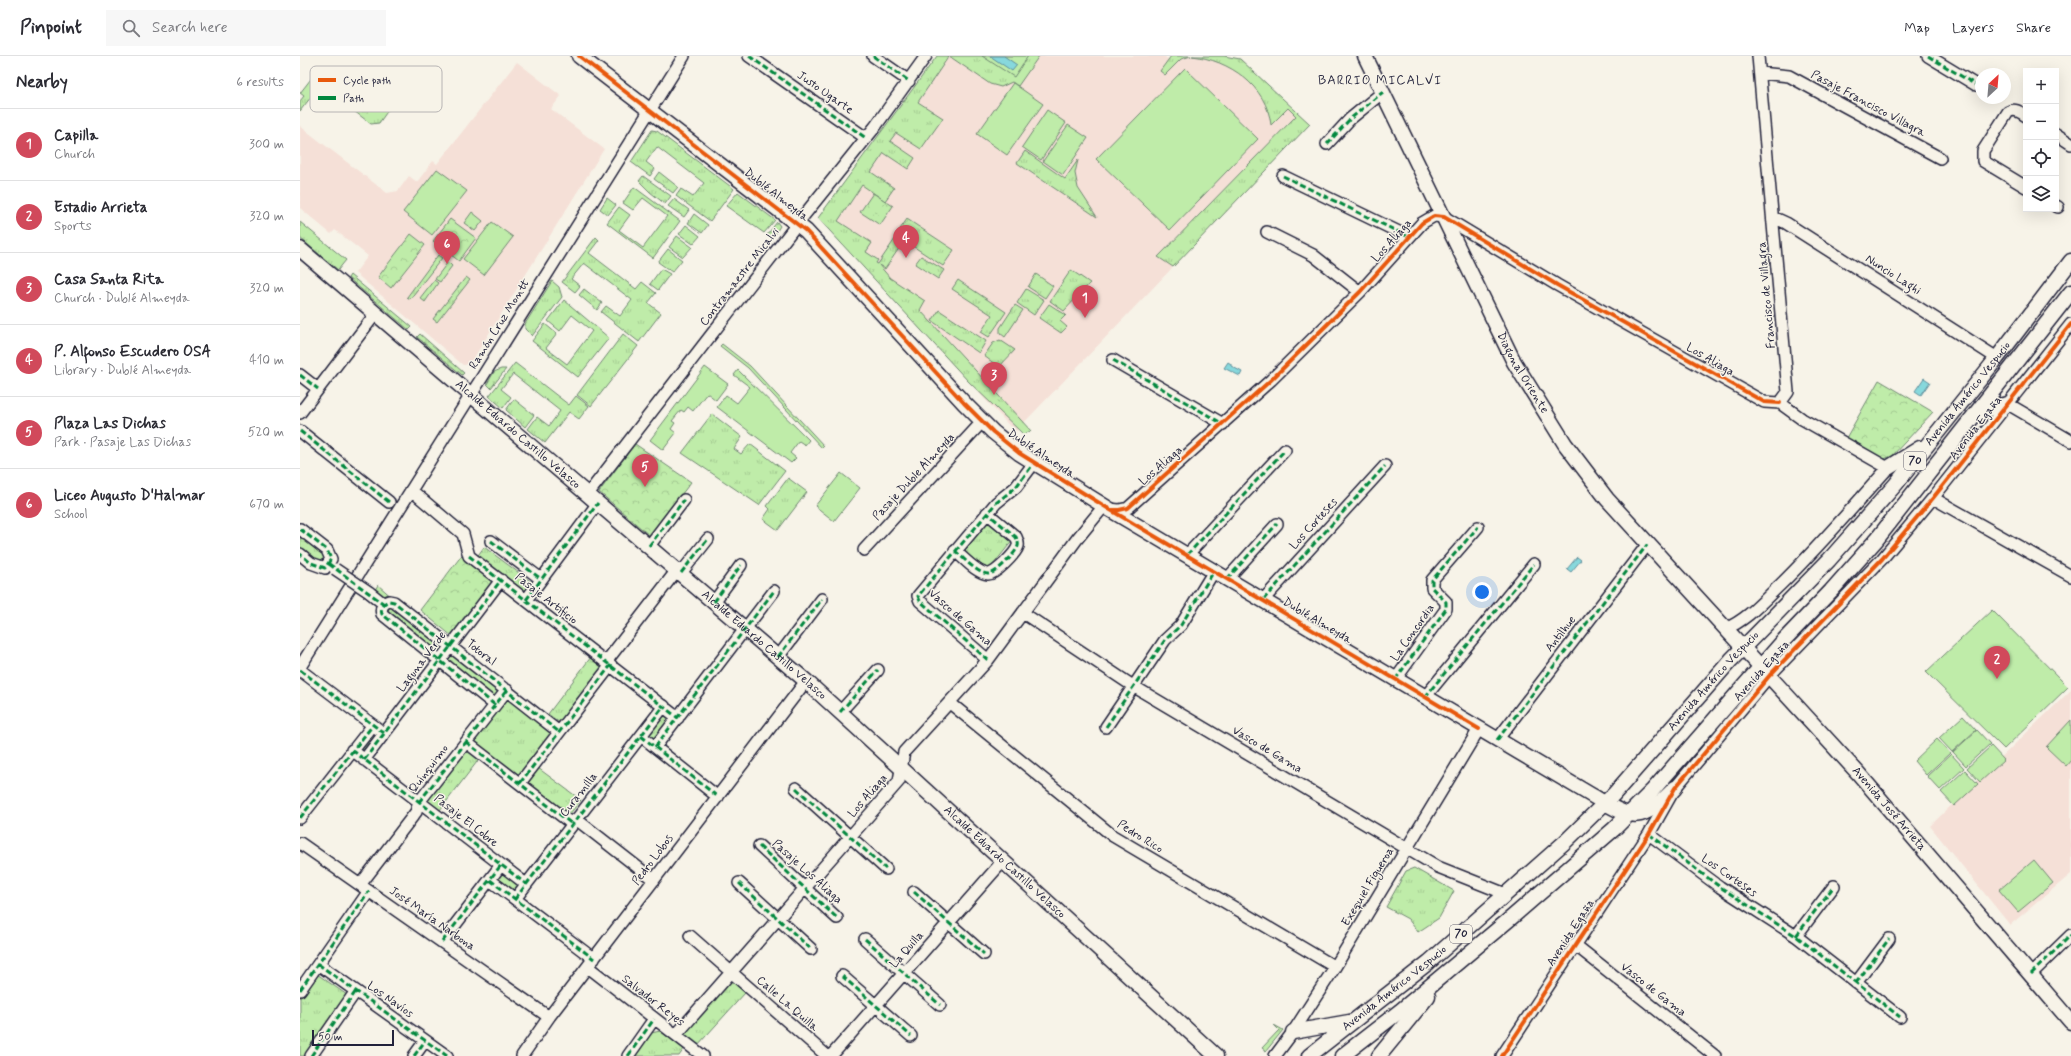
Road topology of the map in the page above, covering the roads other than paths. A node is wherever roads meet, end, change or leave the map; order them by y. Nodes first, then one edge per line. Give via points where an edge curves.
1 (579, 56) edge
2 (684, 56) edge
3 (749, 56) edge
4 (873, 56) edge
5 (926, 56) edge
6 (1365, 56) edge
7 (1758, 56) edge
8 (1928, 56) edge
9 (1760, 73) junction
10 (909, 81) junction
11 (1975, 84) edge
12 (1383, 92) junction
13 (650, 109) junction
14 (2023, 114) edge
15 (2059, 136) edge
16 (866, 138) junction
17 (1327, 144) dead end
18 (2071, 144) edge
19 (1940, 158) dead end
20 (1283, 176) dead end
21 (2023, 185) edge
22 (1444, 217) junction
23 (1773, 217) junction
24 (797, 224) junction
25 (1266, 232) dead end
26 (1409, 237) junction
27 (300, 249) edge
28 (2071, 261) edge
29 (1360, 292) junction
30 (2071, 292) edge
31 (376, 314) junction
32 (2071, 324) edge
33 (1997, 358) junction
34 (1113, 360) dead end
35 (300, 375) edge
36 (318, 389) junction
37 (471, 394) junction
38 (1780, 403) junction
39 (2008, 404) junction
40 (300, 413) edge
41 (1975, 415) junction
42 (982, 422) junction
43 (1223, 424) junction
44 (300, 431) edge
45 (2071, 441) edge
46 (1929, 443) junction
47 (1285, 450) dead end
48 (1034, 463) junction
49 (1385, 466) dead end
50 (1888, 468) junction
51 (411, 490) junction
52 (593, 498) junction
53 (1933, 498) junction
54 (684, 500) dead end
55 (389, 502) dead end
56 (1106, 508) junction
57 (987, 513) junction
58 (1277, 524) dead end
59 (1478, 527) dead end
60 (300, 529) edge
61 (708, 539) dead end
62 (491, 541) dead end
63 (1647, 545) junction
64 (649, 546) junction
65 (864, 550) dead end
66 (955, 551) junction
67 (300, 554) edge
68 (1187, 555) junction
69 (1534, 564) dead end
70 (742, 565) dead end
71 (332, 566) junction
72 (1214, 571) junction
73 (679, 572) junction
74 (2071, 576) edge
75 (541, 579) junction
76 (1227, 579) junction
77 (501, 580) junction
78 (774, 591) dead end
79 (822, 599) dead end
80 (526, 600) junction
81 (1263, 600) junction
82 (714, 602) junction
83 (384, 604) junction
84 (1023, 613) junction
85 (745, 629) junction
86 (1724, 629) junction
87 (451, 646) junction
88 (1743, 647) junction
89 (778, 657) junction
90 (440, 660) junction
91 (988, 660) junction
92 (608, 664) junction
93 (300, 667) edge
94 (300, 670) edge
95 (878, 670) dead end
96 (1765, 670) junction
97 (1395, 680) junction
98 (806, 681) junction
99 (1133, 686) junction
100 (507, 690) junction
101 (1425, 697) junction
102 (950, 703) junction
103 (495, 705) junction
104 (664, 706) junction
105 (840, 712) junction
106 (678, 718) junction
107 (373, 725) junction
108 (1106, 727) dead end
109 (1479, 729) junction
110 (559, 732) junction
111 (384, 733) junction
112 (641, 736) junction
113 (1496, 740) junction
114 (466, 742) junction
115 (655, 747) junction
116 (352, 750) junction
117 (364, 760) junction
118 (901, 768) junction
119 (520, 783) junction
120 (796, 788) dead end
121 (1675, 788) junction
122 (718, 797) junction
123 (419, 802) junction
124 (1605, 803) junction
125 (1628, 815) junction
126 (300, 818) edge
127 (574, 822) junction
128 (1649, 834) junction
129 (850, 837) junction
130 (300, 843) edge
131 (759, 846) dead end
132 (1406, 848) junction
133 (1003, 861) junction
134 (501, 865) junction
135 (886, 869) dead end
136 (490, 880) junction
137 (654, 880) junction
138 (739, 883) dead end
139 (526, 884) junction
140 (360, 885) junction
141 (1834, 886) dead end
142 (805, 888) junction
143 (369, 891) junction
144 (914, 892) dead end
145 (1506, 894) junction
146 (515, 899) junction
147 (837, 918) dead end
148 (778, 919) junction
149 (949, 922) junction
150 (2071, 935) edge
151 (690, 936) dead end
152 (1796, 936) junction
153 (865, 939) dead end
154 (1889, 939) dead end
155 (442, 942) junction
156 (1574, 944) junction
157 (811, 949) dead end
158 (984, 954) dead end
159 (591, 963) junction
160 (318, 964) junction
161 (1335, 967) junction
162 (1449, 971) junction
163 (731, 972) junction
164 (904, 974) junction
165 (2031, 974) junction
166 (842, 976) dead end
167 (1856, 983) junction
168 (300, 990) edge
169 (356, 991) junction
170 (876, 1005) junction
171 (940, 1005) dead end
172 (549, 1017) junction
173 (1900, 1017) dead end
174 (654, 1018) junction
175 (1357, 1019) junction
176 (2071, 1022) edge
177 (1293, 1032) junction
178 (676, 1035) junction
179 (911, 1036) dead end
180 (425, 1040) junction
181 (311, 1056) edge
182 (414, 1056) edge
183 (447, 1056) edge
184 (522, 1056) edge
185 (628, 1056) edge
186 (703, 1056) edge
187 (827, 1056) edge
188 (831, 1056) edge
189 (1216, 1056) edge
190 (1275, 1056) edge
191 (1309, 1056) edge
192 (1342, 1056) edge
193 (1379, 1056) edge
194 (1502, 1056) edge
195 (1715, 1056) edge

1 - 13 main road, Dublé Almeyda
2 - 13 street, Ramón Cruz Montt
3 - 16 street, Justo Ugarte
4 - 10 street
5 - 10 street, Contramaestre Micalvi
6 - 12 main road, Diagonal Oriente
7 - 9 street, Francisco de Villagra
8 - 11 street
9 - 19 street, Pasaje Francisco Villagra via 1788,76
9 - 23 street, Francisco de Villagra
10 - 16 street, Contramaestre Micalvi
12 - 17 street via 1350,119
12 - 22 main road, Diagonal Oriente
13 - 24 main road, Dublé Almeyda
13 - 37 street, Ramón Cruz Montt
14 - 21 street via 2012,110 2008,112 1982,156 1983,161
15 - 18 street
16 - 24 street, Contramaestre Micalvi
20 - 26 street, Los Aliaga
22 - 26 street, Los Aliaga via 1429,218
22 - 38 street, Los Aliaga via 1764,402
22 - 63 main road, Diagonal Oriente via 1503,340 1538,404 1585,472
23 - 33 street, Nuncio Laghi
23 - 38 street, Francisco de Villagra via 1788,392
24 - 42 main road, Dublé Almeyda
24 - 52 street, Contramaestre Micalvi
25 - 29 street via 1313,256
26 - 29 street, Los Aliaga
27 - 31 main road, Alcalde Eduardo Castillo Velasco
28 - 33 main road, Avenida Américo Vespucio / 70
29 - 43 street, Los Aliaga via 1272,380
30 - 41 main road, Avenida Américo Vespucio / 70
31 - 36 street
31 - 37 main road, Alcalde Eduardo Castillo Velasco
32 - 39 street, Avenida Egaña
33 - 46 main road, Avenida Américo Vespucio / 70
34 - 43 street
35 - 36 street
36 - 40 street
37 - 51 street, Ramón Cruz Montt
37 - 52 main road, Alcalde Eduardo Castillo Velasco
38 - 50 street via 1802,419
39 - 41 main road
39 - 45 street
39 - 53 street, Avenida Egaña
41 - 96 main road, Avenida Américo Vespucio / 70 via 1877,539
42 - 48 main road, Dublé Almeyda via 1004,442
42 - 65 street, Pasaje Duble Almeyda
43 - 56 street, Los Aliaga via 1128,508
44 - 55 street
46 - 50 main road
46 - 88 main road, Avenida Américo Vespucio / 70 via 1829,560
47 - 68 street
48 - 56 main road, Dublé Almeyda
48 - 57 street via 1016,487
49 - 81 street, Los Corteses
50 - 86 street, Avenida Américo Vespucio via 1825,540 1780,585 1743,619
51 - 77 street, Pasaje Artificio via 463,534 469,556
51 - 93 street, Ramón Cruz Montt
52 - 64 main road, Alcalde Eduardo Castillo Velasco
52 - 75 street
53 - 74 street
53 - 96 street, Avenida Egaña via 1864,579
54 - 64 street
56 - 68 main road, Dublé Almeyda
56 - 84 street, Los Aliaga via 1077,539
57 - 66 street
57 - 66 street via 1016,537 1016,550 995,573 989,575 982,573
58 - 76 street
59 - 97 street, La Concordia via 1432,580 1432,588 1446,602 1446,609
60 - 71 street via 331,555
61 - 73 street
62 - 75 street, Pasaje Artificio
63 - 86 main road, Diagonal Oriente
63 - 113 street, Antilhue
64 - 73 main road, Alcalde Eduardo Castillo Velasco
66 - 91 street, Vasco de Gama via 919,594 920,601
67 - 71 street via 320,568
68 - 72 main road, Dublé Almeyda
69 - 101 street
70 - 82 street
71 - 83 street, Totoral, bridge
72 - 76 main road, Dublé Almeyda
72 - 99 street via 1181,625 1164,640
73 - 82 main road, Alcalde Eduardo Castillo Velasco
73 - 92 street
75 - 80 street
76 - 81 main road, Dublé Almeyda
77 - 80 street, Pasaje Artificio
77 - 87 street, Laguna Verde
78 - 85 street
79 - 89 street
80 - 92 street, Pasaje Artificio
81 - 97 main road, Dublé Almeyda
82 - 85 main road, Alcalde Eduardo Castillo Velasco
83 - 87 street, Totoral via 394,602
83 - 90 street via 382,614
84 - 91 street, Los Aliaga
84 - 99 street, Vasco de Gama
85 - 89 main road, Alcalde Eduardo Castillo Velasco
85 - 106 street
86 - 88 main road, Diagonal Oriente
87 - 90 street, Laguna Verde
87 - 100 street, Totoral
88 - 96 main road, Avenida José Arrieta
88 - 124 main road, Avenida Américo Vespucio / 70
89 - 98 main road, Alcalde Eduardo Castillo Velasco
90 - 103 street
90 - 111 street, Laguna Verde
91 - 102 street, Los Aliaga
92 - 104 street, Pasaje Artificio
92 - 110 street
94 - 107 street
95 - 105 street
96 - 121 street, Avenida Egaña
96 - 125 main road, Avenida Américo Vespucio / 70
96 - 165 main road, Avenida José Arrieta via 1858,773
97 - 101 main road, Dublé Almeyda
98 - 105 main road, Alcalde Eduardo Castillo Velasco
98 - 122 street, Pedro Lobos
99 - 108 street
99 - 132 street, Vasco de Gama
100 - 103 street, Quínquimo
100 - 110 street, Totoral
101 - 109 main road, Dublé Almeyda
102 - 118 street, Los Aliaga via 904,752
102 - 161 street, Pedro Rico via 1113,836
103 - 114 street, Quínquimo
104 - 106 street, Pasaje Artificio
104 - 112 street, Curamilla
105 - 118 main road, Alcalde Eduardo Castillo Velasco
106 - 115 street
107 - 111 street
107 - 116 street
109 - 113 main road, Dublé Almeyda
109 - 132 street, Exequiel Figueroa
110 - 119 street
111 - 117 street, Laguna Verde
112 - 115 street
112 - 127 street, Curamilla
113 - 124 main road, Dublé Almeyda
114 - 119 street
114 - 123 street, Quínquimo
115 - 122 street
116 - 117 street, Pasaje El Cobre
116 - 126 street
117 - 123 street, Pasaje El Cobre
118 - 129 street, Los Aliaga via 899,781
118 - 133 main road, Alcalde Eduardo Castillo Velasco
119 - 127 street
120 - 129 street
121 - 125 main road via 1650,810 1640,815
121 - 128 street, Avenida Egaña
122 - 137 street, Pedro Lobos
123 - 134 street, Pasaje El Cobre
123 - 140 street, Quínquimo via 416,812
124 - 125 main road, Dublé Almeyda
124 - 145 main road, Avenida Américo Vespucio / 70
125 - 162 main road, Avenida Américo Vespucio / 70
127 - 137 street
127 - 139 street, Curamilla
128 - 152 street, Los Corteses via 1720,887
128 - 156 street, Avenida Egaña
129 - 135 street
129 - 142 street, Los Aliaga
130 - 140 street, José María Narbona
131 - 142 street, Pasaje Los Aliaga
132 - 145 street, Vasco de Gama via 1446,872
132 - 161 street, Exequiel Figueroa
133 - 149 street, La Quilla
133 - 189 main road, Alcalde Eduardo Castillo Velasco
134 - 136 street
134 - 139 street, Pasaje El Cobre
136 - 146 street
136 - 155 street
137 - 159 street, Pedro Lobos
138 - 148 street
139 - 146 street, Curamilla
140 - 143 street, José María Narbona
141 - 152 street
142 - 147 street, Pasaje Los Aliaga
142 - 148 street, Los Aliaga
143 - 155 street, José María Narbona
143 - 160 street
144 - 149 street
145 - 175 main road, Avenida Américo Vespucio / 70 via 1406,981
146 - 159 street
148 - 157 street
148 - 163 street, Los Aliaga
149 - 158 street
149 - 164 street, La Quilla
150 - 165 street
151 - 163 street
152 - 167 street, Los Corteses
153 - 164 street
154 - 167 street
155 - 172 street, José María Narbona
156 - 194 street, Avenida Egaña
156 - 195 street, Vasco de Gama
159 - 172 street, Pedro Lobos
159 - 174 street, Salvador Reyes
160 - 168 street
160 - 169 street, Los Navíos
161 - 177 street, Exequiel Figueroa
162 - 192 main road, Avenida Américo Vespucio / 70
162 - 193 main road, Avenida Américo Vespucio
163 - 178 street, Los Aliaga
163 - 187 street, Calle La Quilla
164 - 170 street, La Quilla
164 - 171 street
165 - 176 main road, Avenida José Arrieta
166 - 170 street
167 - 173 street, Los Corteses
169 - 180 street, Los Navíos
169 - 181 street
170 - 179 street
170 - 188 street, La Quilla
172 - 184 street, Pedro Lobos
174 - 178 street, Salvador Reyes
174 - 185 street
175 - 177 main road via 1329,1027
175 - 191 main road, Avenida Américo Vespucio / 70
177 - 190 street, Exequiel Figueroa
178 - 186 street, Salvador Reyes
180 - 182 street
180 - 183 street, Los Navíos

